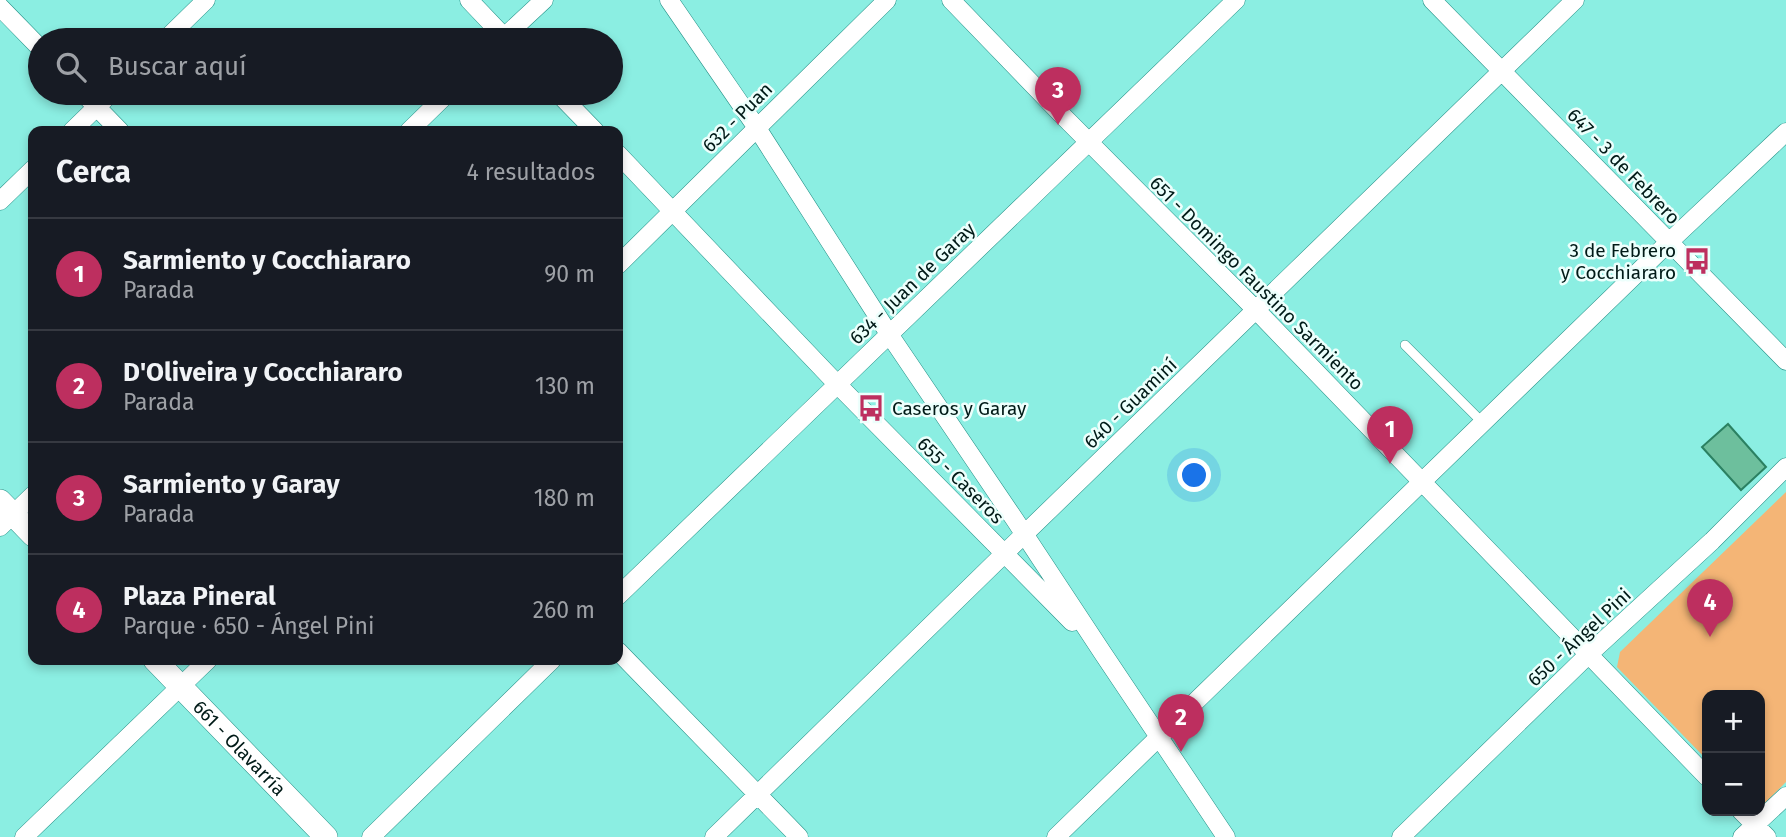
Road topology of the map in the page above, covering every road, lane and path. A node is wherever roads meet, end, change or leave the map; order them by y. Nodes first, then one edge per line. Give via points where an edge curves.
1 (206, 0) edge
2 (469, 0) edge
3 (544, 0) edge
4 (669, 0) edge
5 (887, 0) edge
6 (951, 0) edge
7 (1236, 0) edge
8 (1432, 0) edge
9 (1576, 0) edge
10 (0, 7) edge
11 (177, 28) edge
12 (494, 28) edge
13 (515, 28) edge
14 (28, 36) edge
15 (1502, 70) junction
16 (436, 105) edge
17 (570, 105) edge
18 (97, 107) joint
19 (77, 126) edge
20 (115, 126) edge
21 (414, 126) edge
22 (591, 126) edge
23 (757, 128) junction
24 (1786, 132) edge
25 (1088, 142) junction
26 (623, 159) edge
27 (28, 174) edge
28 (0, 201) edge
29 (673, 211) junction
30 (1668, 243) junction
31 (623, 260) edge
32 (1256, 310) junction
33 (889, 334) junction
34 (1405, 345) dead end
35 (1786, 361) edge
36 (837, 384) junction
37 (1483, 423) junction
38 (1786, 467) edge
39 (1422, 482) junction
40 (28, 498) edge
41 (4, 514) edge
42 (28, 531) edge
43 (1024, 534) junction
44 (1005, 553) junction
45 (623, 591) edge
46 (1101, 652) junction
47 (1589, 654) junction
48 (623, 656) edge
49 (160, 665) edge
50 (203, 665) edge
51 (547, 665) edge
52 (181, 686) junction
53 (1159, 737) junction
54 (1702, 772) edge
55 (758, 793) junction
56 (1786, 796) edge
57 (1744, 816) edge
58 (1754, 833) edge
59 (24, 837) edge
60 (326, 837) edge
61 (371, 837) edge
62 (714, 837) edge
63 (799, 837) edge
64 (1056, 837) edge
65 (1226, 837) edge
66 (1401, 837) edge

1 - 11 street
2 - 12 street
3 - 13 street
4 - 23 street
5 - 23 street, 632 - Puan
6 - 25 street, 651 - Domingo Faustino Sarmiento
7 - 25 street, 634 - Juan de Garay
8 - 15 street, 647 - 3 de Febrero
9 - 15 street, 640 - Guaminí
10 - 14 street
15 - 30 street, 647 - 3 de Febrero
15 - 32 street, 640 - Guaminí
16 - 21 street
17 - 22 street
18 - 19 street
18 - 20 street
23 - 29 street, 632 - Puan
23 - 33 street
24 - 30 street
25 - 32 street, 651 - Domingo Faustino Sarmiento
25 - 33 street, 634 - Juan de Garay
26 - 29 street, 655 - Caseros
27 - 28 street
29 - 31 street, 632 - Puan
29 - 36 street, 655 - Caseros
30 - 35 street, 647 - 3 de Febrero
30 - 37 street
32 - 39 street, 651 - Domingo Faustino Sarmiento
32 - 43 street, 640 - Guaminí
33 - 36 street, 634 - Juan de Garay
33 - 43 street
34 - 37 lane
36 - 44 street, 655 - Caseros
36 - 45 street, 634 - Juan de Garay
37 - 39 street
38 - 47 street, 650 - Ángel Pini
39 - 47 street, 651 - Domingo Faustino Sarmiento
39 - 53 street
40 - 41 street
41 - 42 street
43 - 44 street, 640 - Guaminí
43 - 46 street
44 - 46 street, 655 - Caseros
44 - 55 street, 640 - Guaminí
46 - 53 street
47 - 54 street, 651 - Domingo Faustino Sarmiento
47 - 66 street, 650 - Ángel Pini
48 - 55 street
49 - 52 street, 661 - Olavarría
50 - 52 street
51 - 61 street
52 - 59 street
52 - 60 street, 661 - Olavarría
53 - 64 street
53 - 65 street
55 - 62 street, 640 - Guaminí
55 - 63 street
56 - 58 street
57 - 58 street

